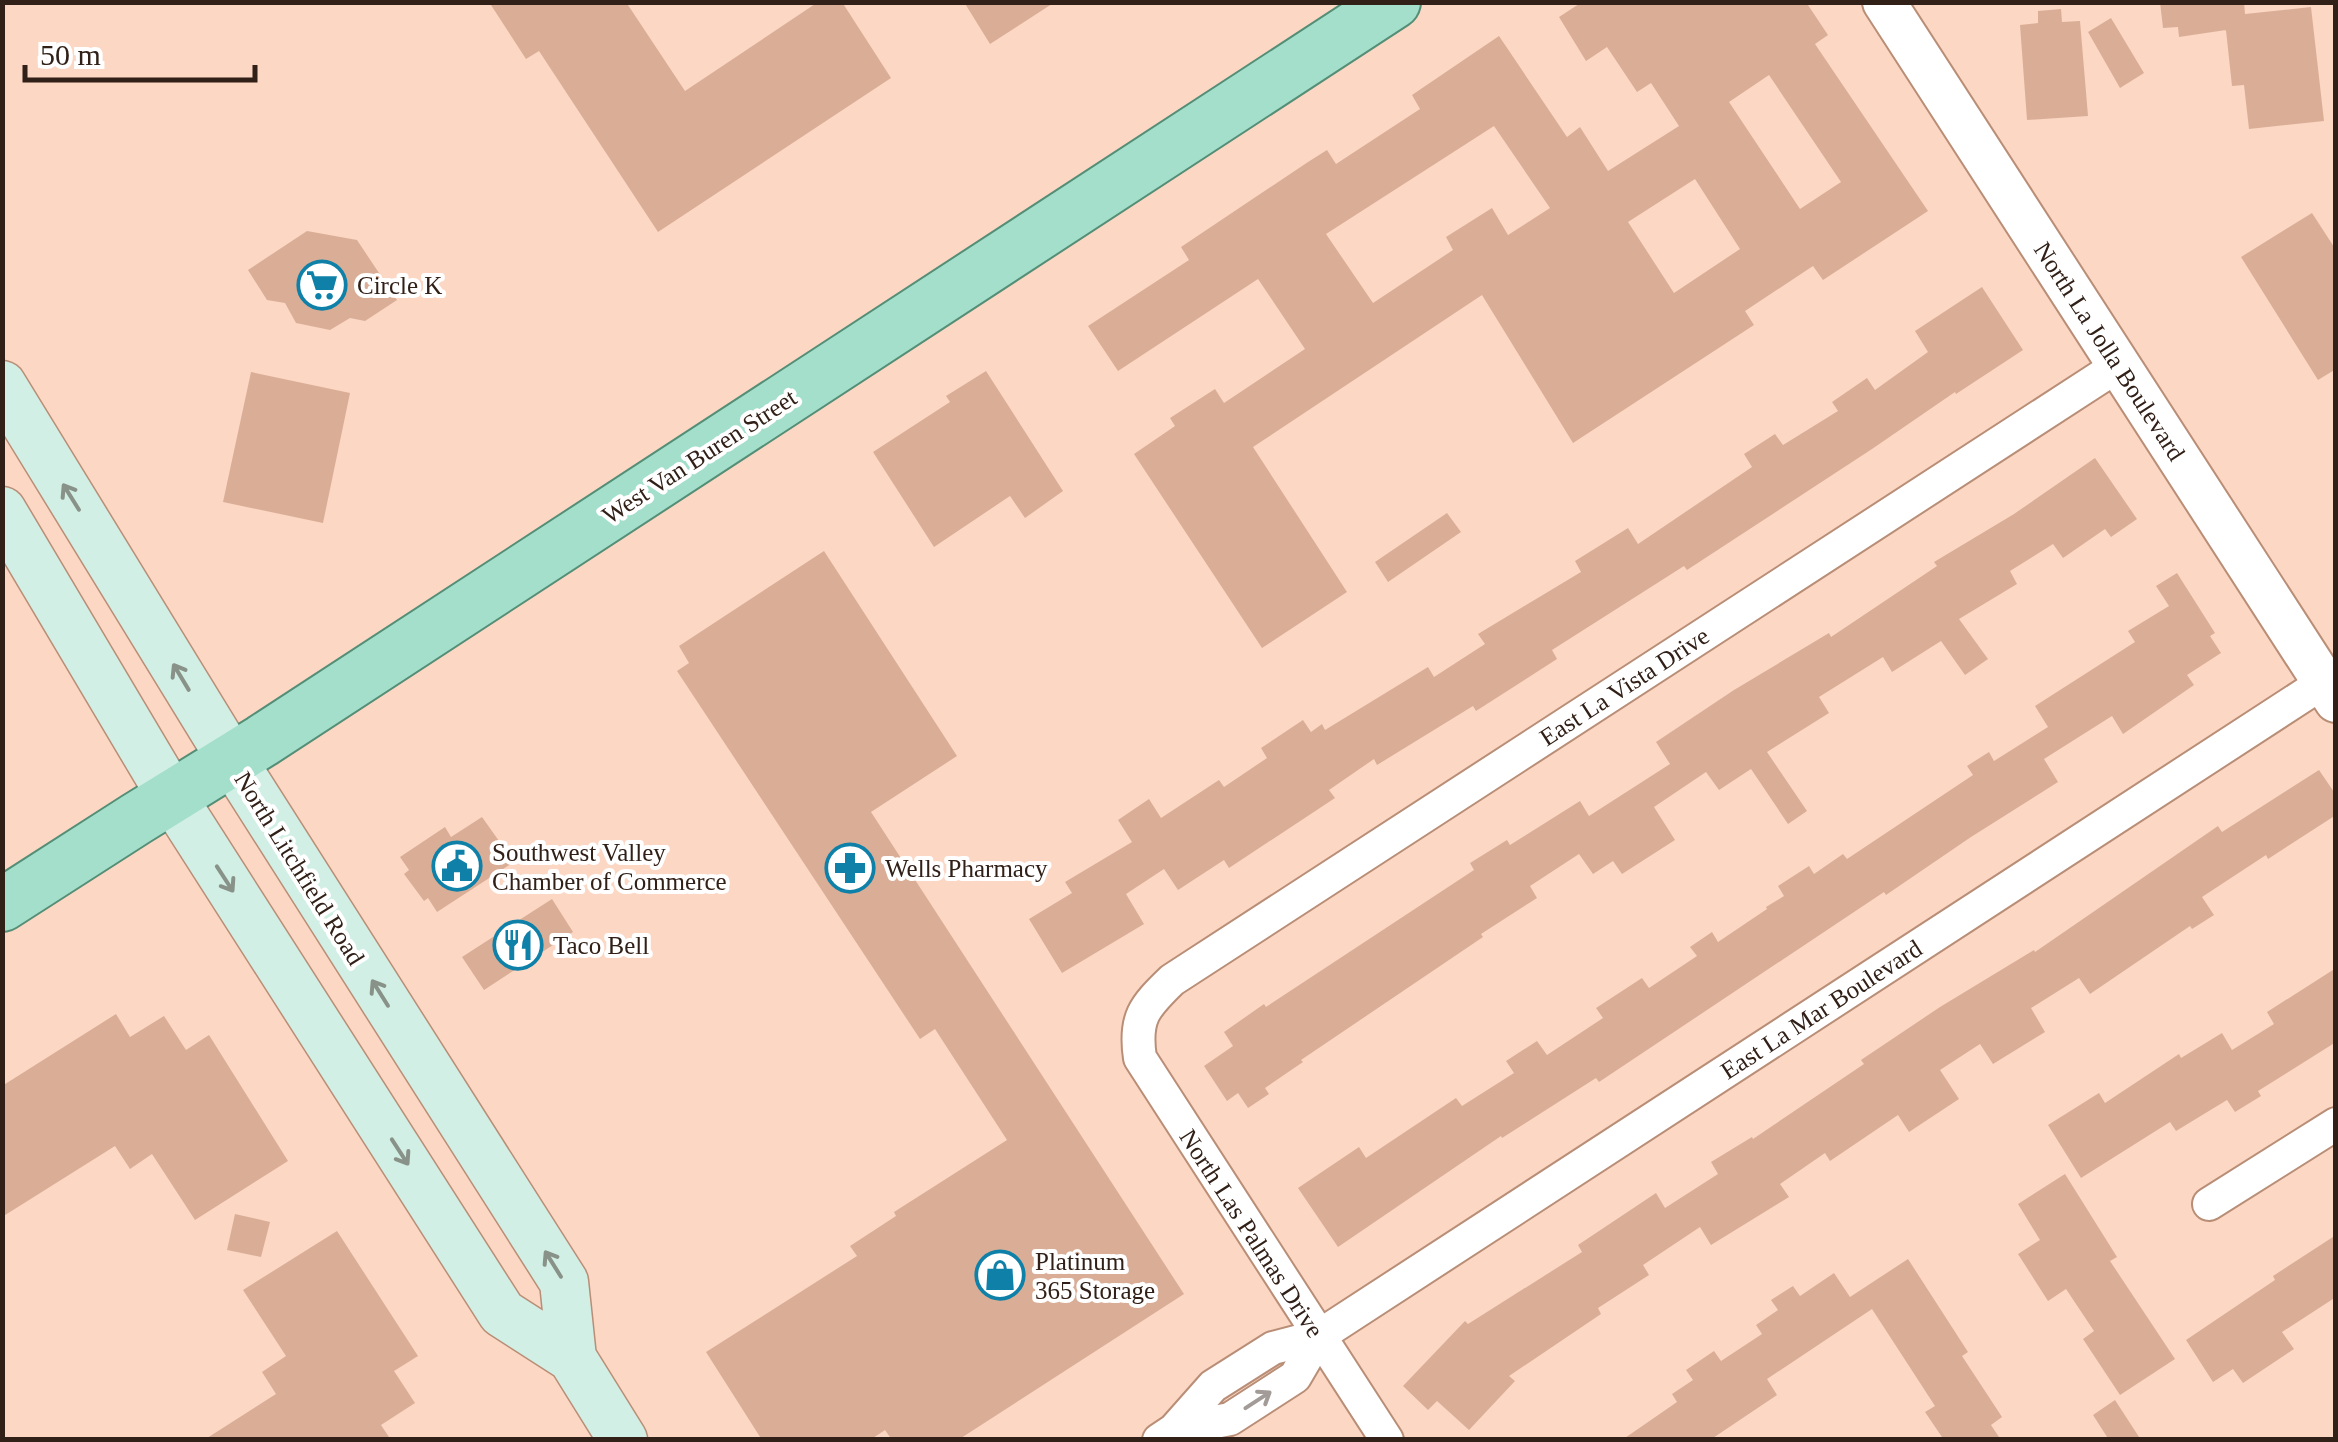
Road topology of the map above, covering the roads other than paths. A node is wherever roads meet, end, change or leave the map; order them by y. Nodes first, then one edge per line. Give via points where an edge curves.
1 (1394, 2) edge
2 (1884, 2) edge
3 (2119, 365) junction
4 (2, 384) edge
5 (2, 511) edge
6 (2330, 691) edge
7 (232, 760) junction
8 (172, 797) junction
9 (2, 905) edge
10 (1139, 1019) joint
11 (2336, 1124) edge
12 (2210, 1204) dead end
13 (1319, 1336) junction
14 (572, 1358) junction
15 (1167, 1434) edge
16 (623, 1440) edge
17 (1388, 1440) edge

1 - 7 main road, West Van Buren Street
2 - 3 street, North La Jolla Boulevard
3 - 6 street, North La Jolla Boulevard
3 - 10 street, East La Vista Drive via 1172,980
7 -> 4 main road, North Litchfield Road
5 - 8 main road, North Litchfield Road
6 - 13 street, East La Mar Boulevard
7 - 8 main road, West Van Buren Street
14 -> 7 main road, North Litchfield Road via 564,1282
8 - 9 main road, West Van Buren Street
8 -> 14 main road, North Litchfield Road via 502,1312
10 - 13 street, North Las Palmas Drive via 1140,1058
11 - 12 street
13 - 15 street, East La Mar Boulevard via 1273,1348 1213,1386
13 - 17 street, North Las Palmas Drive
14 - 16 main road, North Litchfield Road

